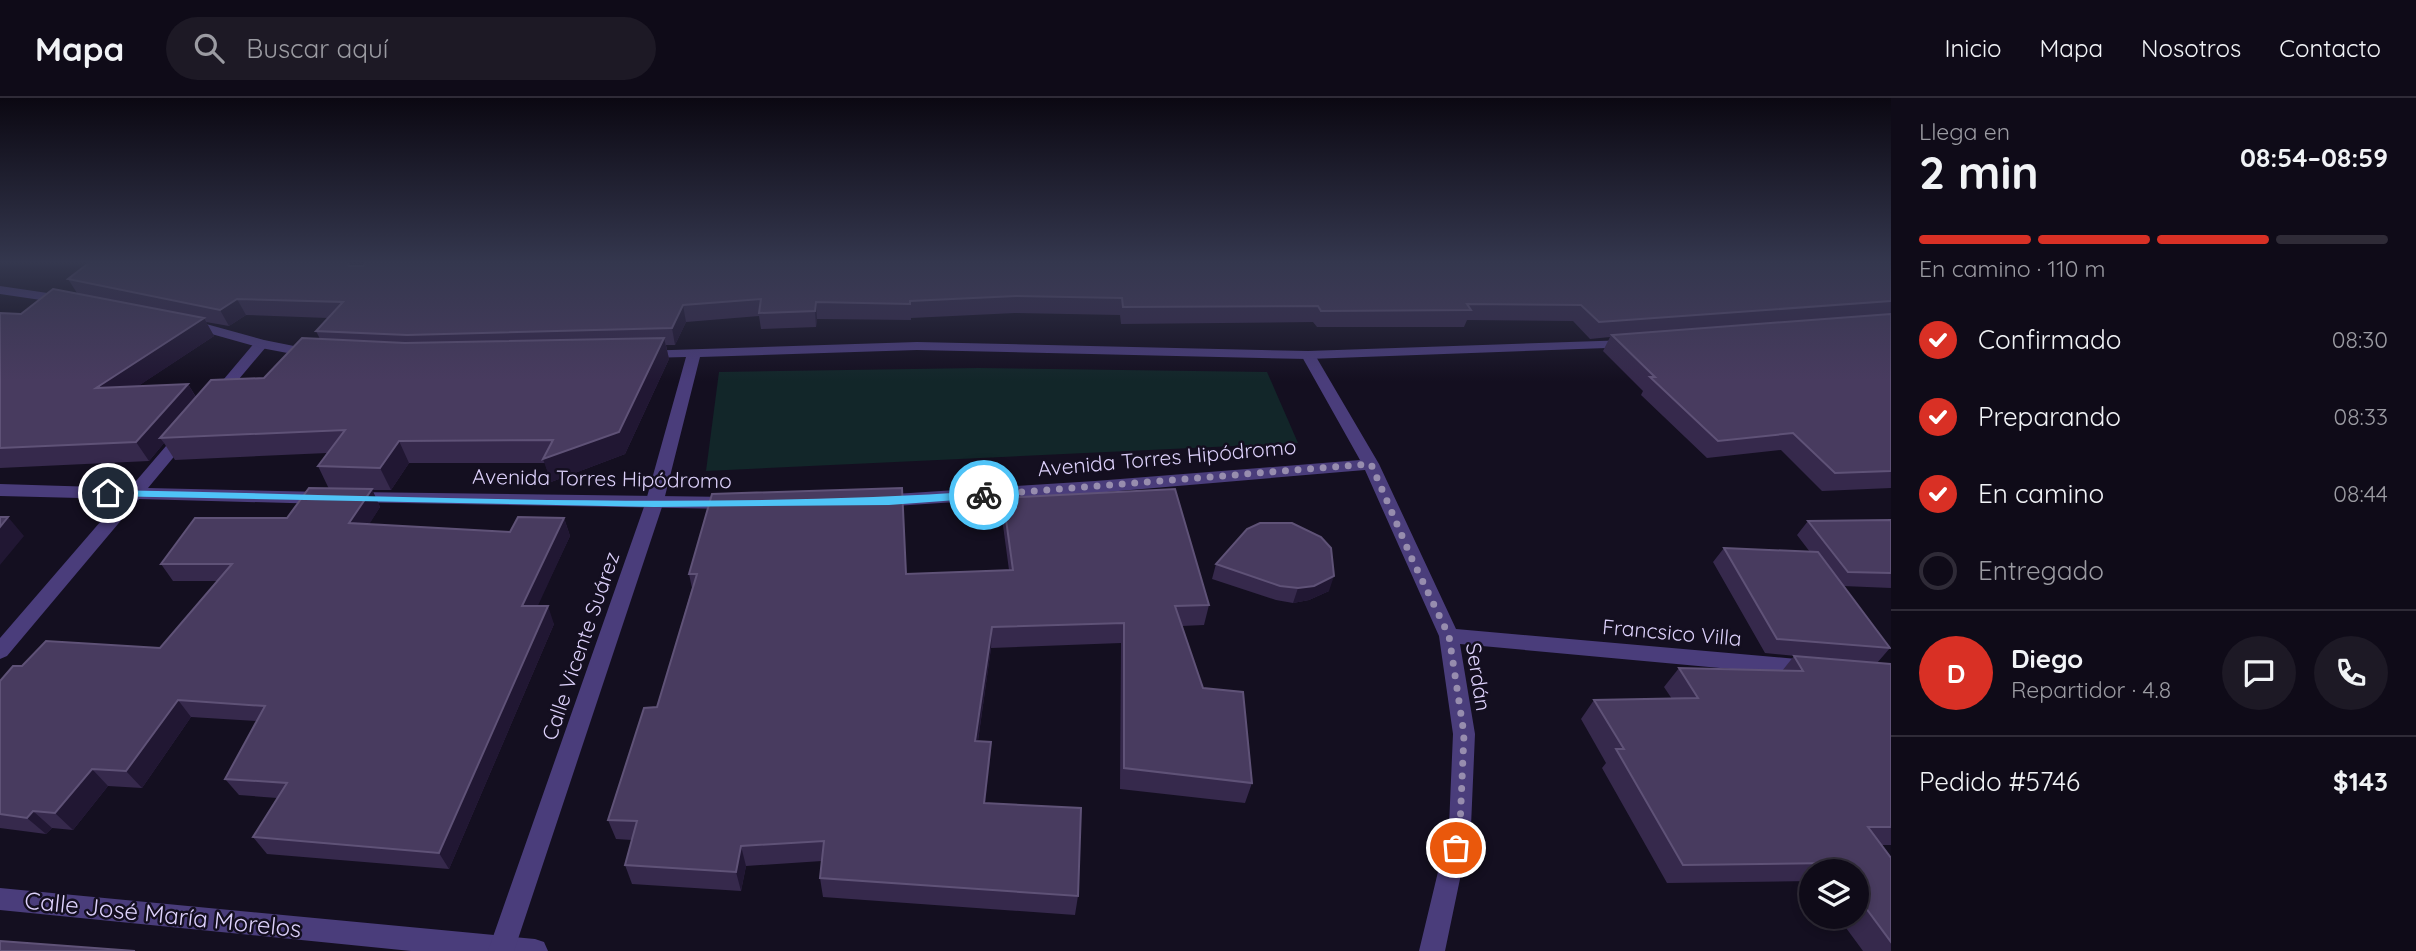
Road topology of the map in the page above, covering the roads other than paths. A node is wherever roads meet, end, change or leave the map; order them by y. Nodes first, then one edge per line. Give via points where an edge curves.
1 (73, 302) edge
2 (80, 303) edge
3 (176, 321) edge
4 (1638, 343) edge
5 (261, 344) junction
6 (694, 353) junction
7 (638, 354) edge
8 (331, 355) edge
9 (1308, 355) junction
10 (211, 404) edge
11 (194, 424) edge
12 (1371, 464) junction
13 (0, 490) edge
14 (135, 494) junction
15 (862, 501) edge
16 (751, 503) edge
17 (654, 504) junction
18 (1449, 636) junction
19 (0, 651) edge
20 (1822, 669) edge
21 (0, 899) edge
22 (502, 950) edge
23 (535, 951) edge
24 (1432, 951) edge

1 - 2 street
3 - 5 street
4 - 9 street
5 - 8 street
5 - 10 street
6 - 7 street
6 - 9 street via 916,346
6 - 17 street, Calle Vicente Suárez
9 - 12 street, Serdán
11 - 14 street
12 - 15 street, Avenida Torres Hipódromo
12 - 18 street, Serdán
13 - 14 street, Avenida Torres Hipódromo
14 - 17 street, Avenida Torres Hipódromo
14 - 19 street
16 - 17 street, Avenida Torres Hipódromo
17 - 22 street, Calle Vicente Suárez
18 - 20 street, Francsico Villa
18 - 24 street, Serdán via 1464,734 1460,826
21 - 22 street, Calle José María Morelos
22 - 23 street, Calle José María Morelos

